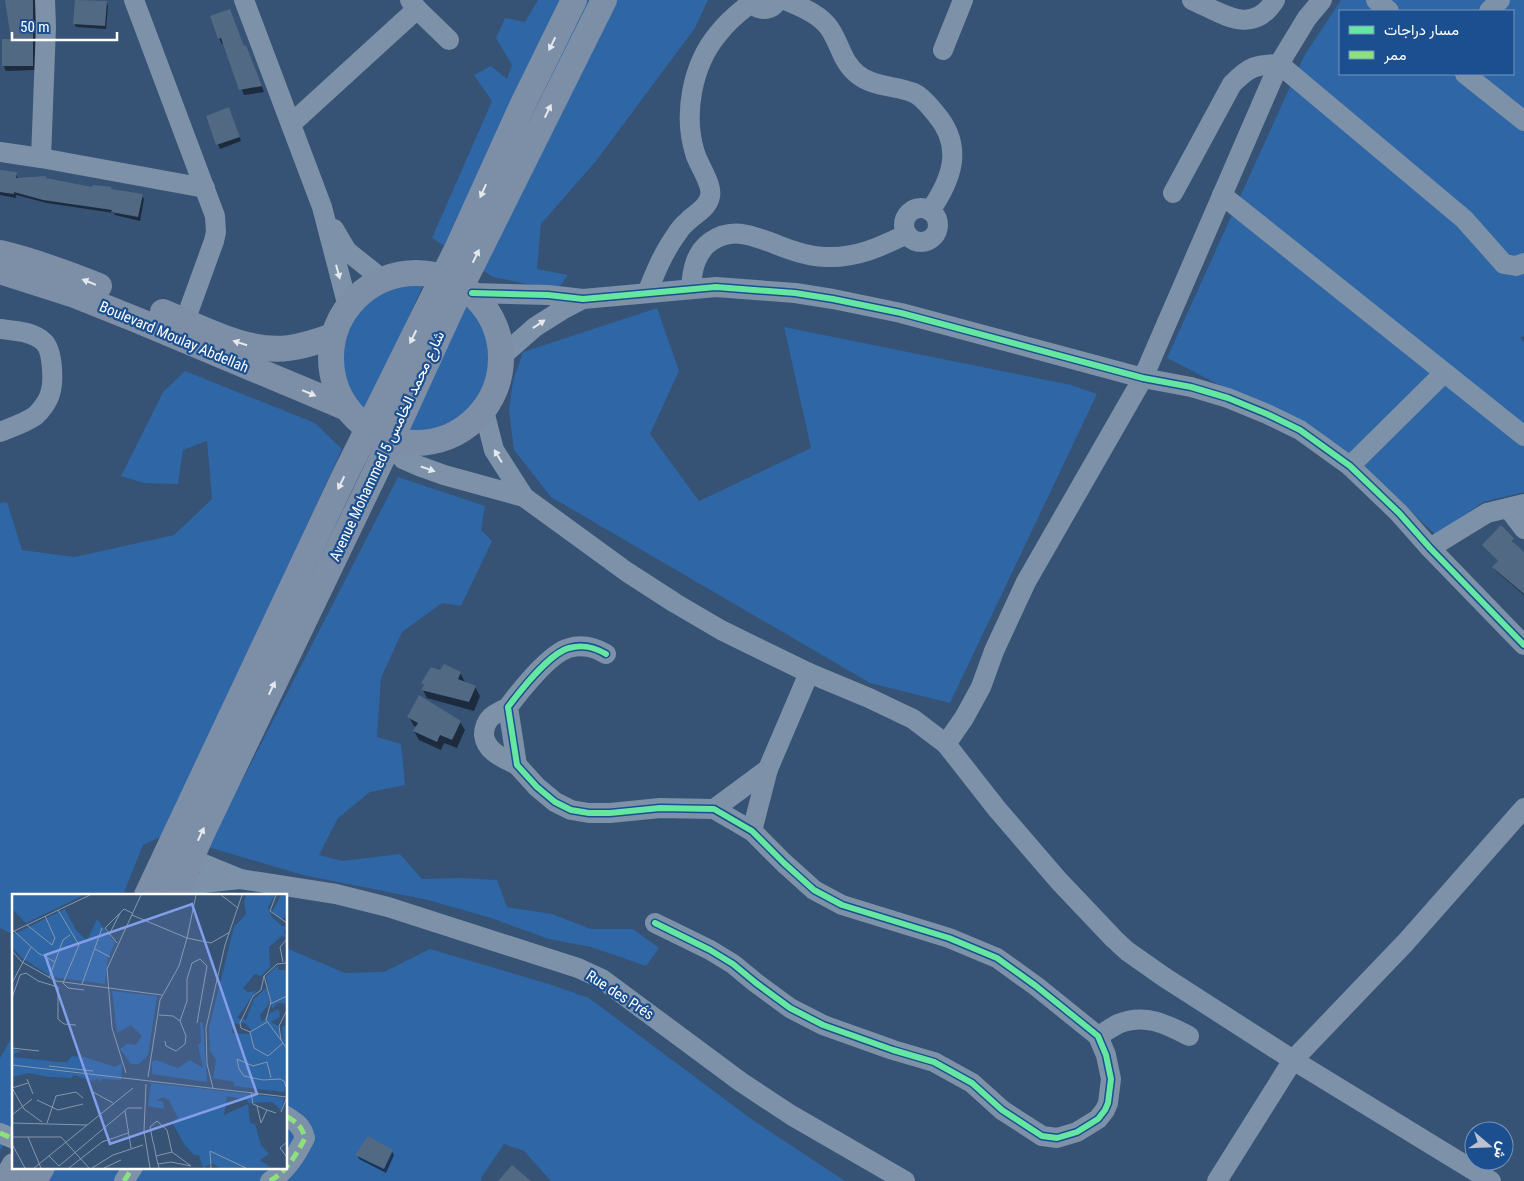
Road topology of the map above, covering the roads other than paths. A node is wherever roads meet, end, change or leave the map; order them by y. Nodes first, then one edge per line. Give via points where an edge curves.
1 (45, 0) edge
2 (134, 0) edge
3 (244, 0) edge
4 (574, 0) edge
5 (604, 0) edge
6 (778, 0) edge
7 (785, 0) edge
8 (963, 0) edge
9 (1192, 0) edge
10 (1275, 0) edge
11 (1322, 0) edge
12 (1376, 0) edge
13 (1500, 0) edge
14 (751, 1) edge
15 (414, 4) edge
16 (1389, 10) edge
17 (1490, 10) edge
18 (449, 40) dead end
19 (943, 50) dead end
20 (1279, 64) junction
21 (1466, 75) edge
22 (1524, 121) edge
23 (290, 124) junction
24 (0, 152) edge
25 (41, 158) junction
26 (205, 188) junction
27 (1173, 193) dead end
28 (1222, 195) junction
29 (706, 204) junction
30 (322, 207) junction
31 (729, 234) junction
32 (0, 253) edge
33 (1524, 263) edge
34 (0, 271) edge
35 (382, 279) junction
36 (459, 285) junction
37 (691, 289) junction
38 (647, 293) junction
39 (583, 299) junction
40 (348, 307) junction
41 (185, 321) junction
42 (0, 329) edge
43 (333, 336) junction
44 (502, 356) junction
45 (1444, 373) junction
46 (1142, 378) junction
47 (347, 408) junction
48 (484, 411) junction
49 (0, 432) edge
50 (379, 435) junction
51 (1524, 436) edge
52 (1350, 466) junction
53 (524, 497) junction
54 (1516, 506) edge
55 (1524, 529) edge
56 (1430, 548) junction
57 (1524, 645) edge
58 (606, 654) dead end
59 (809, 673) junction
60 (508, 707) junction
61 (946, 744) junction
62 (517, 765) junction
63 (768, 769) junction
64 (714, 808) junction
65 (1524, 808) edge
66 (752, 831) junction
67 (179, 854) junction
68 (240, 879) junction
69 (164, 888) edge
70 (655, 922) dead end
71 (1098, 1036) junction
72 (1189, 1036) dead end
73 (1293, 1060) junction
74 (288, 1117) edge
75 (0, 1133) edge
76 (12, 1138) edge
77 (288, 1165) edge
78 (13, 1168) edge
79 (41, 1168) edge
80 (132, 1168) edge
81 (286, 1168) edge
82 (6, 1181) edge
83 (34, 1181) edge
84 (124, 1181) edge
85 (270, 1181) edge
86 (904, 1181) edge
87 (1217, 1181) edge
88 (1491, 1181) edge

1 - 25 street
2 - 26 street
3 - 23 street
4 -> 36 main road, Avenue Mohammed 5 شارع محمد الخامس
36 -> 5 main road, Avenue Mohammed 5 شارع محمد الخامس
6 - 14 street via 773,7 764,9 759,9
7 - 31 street via 829,27 846,62 868,82 915,94 929,106 941,120 953,148 953,166 947,184 930,211 919,208 909,213 904,223 906,234 859,255 825,258 802,254 753,235
8 - 19 street
9 - 10 street via 1236,20 1248,21 1260,17
11 - 20 street
12 - 16 street
13 - 17 street
14 - 29 street via 716,36 694,80 689,130 710,188
15 - 18 street
15 - 23 street
20 - 27 street via 1258,65 1244,72 1232,84
20 - 28 street
20 - 33 street via 1464,219 1504,264 1516,266
21 - 22 street
23 - 30 street
24 - 25 street
25 - 26 street
26 - 41 street via 215,216 216,232
28 - 45 street
28 - 46 street
29 - 31 street via 713,219
29 - 38 street via 676,234
30 - 35 street via 347,251
30 -> 40 street
31 - 37 street via 715,238 705,246 692,273
41 -> 32 main road, Boulevard Moulay Abdellah via 61,271
34 -> 47 main road, Boulevard Moulay Abdellah via 72,294
35 - 36 main road via 422,272
35 - 40 main road via 363,291
36 - 39 street
36 - 44 main road via 488,311 498,332
36 - 50 main road, Avenue Mohammed 5 شارع محمد الخامس
37 - 38 street
37 - 46 street via 716,287 795,293 901,312
38 - 39 street
44 -> 39 street via 535,327
40 - 43 main road
43 -> 41 main road, Boulevard Moulay Abdellah via 311,344 268,349 235,341
42 - 49 street via 29,333 45,342 52,369 50,393 36,415
43 - 47 main road via 330,361 333,378
44 - 48 main road via 494,394
45 - 51 street
45 - 52 street
46 - 52 street via 1192,386 1268,414 1300,430
46 - 61 street via 1026,582 981,687
47 - 50 main road
48 - 50 main road via 460,432 430,443
53 -> 48 street via 494,450
50 -> 53 street via 403,459 419,466
50 - 67 main road, Avenue Mohammed 5 شارع محمد الخامس via 343,479
52 - 56 street
53 - 59 street via 675,603 721,630
54 - 55 street
54 - 56 street via 1487,513
56 - 57 street
58 - 60 street via 584,646 568,648 552,658
59 - 61 street via 913,719
59 - 63 street
60 - 62 street
60 - 62 street via 491,717 486,725 486,744
61 - 73 street via 1059,881 1127,952
62 - 64 street via 537,788 571,810 610,813 660,808
63 - 64 street
63 - 66 street
64 - 66 street
65 - 73 street via 1406,942
66 - 71 street via 814,890 842,905 949,938 997,958
67 - 68 street, Rue des Prés
67 - 69 main road, Avenue Mohammed 5 شارع محمد الخامس
68 - 69 street, Rue des Prés
68 - 86 street, Rue des Prés via 336,894 388,907 578,968 602,979 783,1110
70 - 71 street via 733,964 790,1008 823,1025 942,1066 972,1083 1002,1110 1042,1136 1057,1138 1077,1132 1098,1119 1105,1110 1111,1079
71 - 72 street via 1118,1024 1136,1020 1161,1022
73 - 87 street
73 - 88 street
74 - 77 street via 301,1128 305,1138
75 - 76 street
78 - 82 main road
79 - 83 main road
80 - 84 street
81 - 85 street

